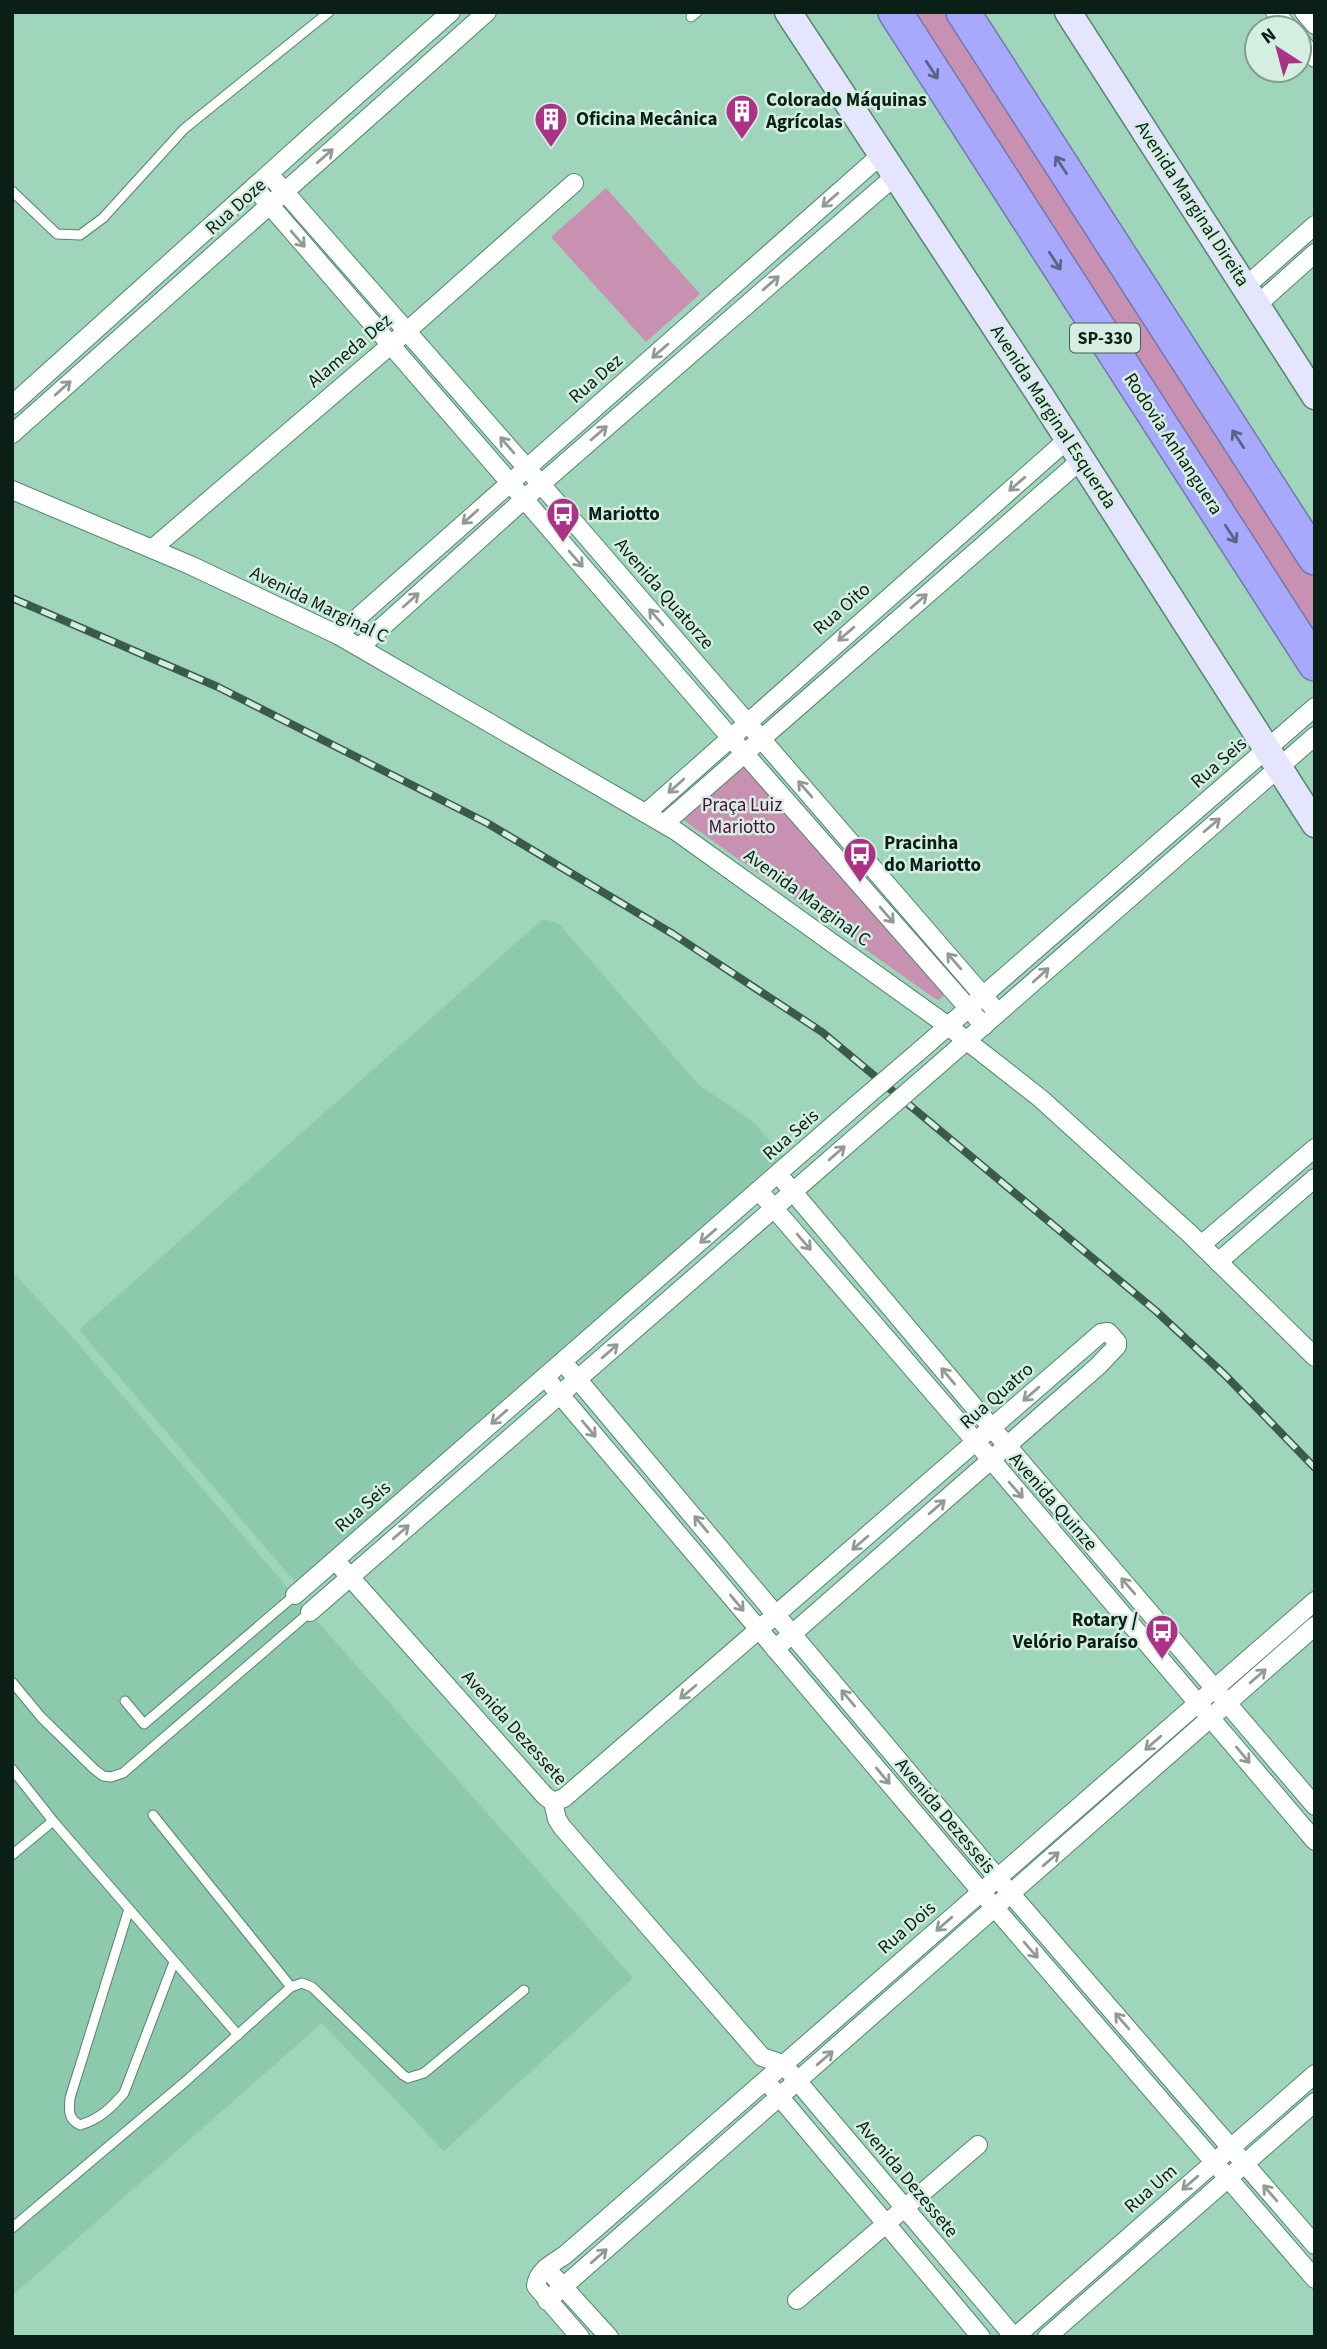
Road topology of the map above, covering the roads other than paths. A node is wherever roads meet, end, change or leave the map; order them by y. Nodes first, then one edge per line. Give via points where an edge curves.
1 (329, 12) edge
2 (451, 12) edge
3 (487, 12) edge
4 (788, 12) edge
5 (895, 12) edge
6 (963, 12) edge
7 (1304, 12) edge
8 (1072, 14) edge
9 (1315, 25) edge
10 (888, 165) junction
11 (269, 173) junction
12 (574, 183) dead end
13 (254, 187) junction
14 (12, 191) edge
15 (284, 192) junction
16 (269, 206) junction
17 (1315, 225) edge
18 (1315, 253) edge
19 (1251, 296) junction
20 (407, 331) junction
21 (390, 345) junction
22 (1315, 396) edge
23 (12, 405) edge
24 (12, 434) edge
25 (1074, 449) junction
26 (526, 468) junction
27 (509, 482) junction
28 (541, 484) junction
29 (12, 490) edge
30 (524, 499) junction
31 (152, 549) junction
32 (1315, 558) edge
33 (338, 635) junction
34 (361, 646) junction
35 (1315, 664) edge
36 (1315, 707) edge
37 (747, 722) junction
38 (1315, 736) edge
39 (730, 737) junction
40 (762, 738) junction
41 (746, 753) junction
42 (1273, 759) junction
43 (646, 813) junction
44 (665, 824) junction
45 (1315, 824) edge
46 (983, 995) junction
47 (968, 1008) junction
48 (998, 1013) junction
49 (948, 1026) junction
50 (984, 1026) junction
51 (966, 1041) junction
52 (1315, 1148) edge
53 (778, 1174) junction
54 (1315, 1178) edge
55 (759, 1191) junction
56 (793, 1191) junction
57 (774, 1207) junction
58 (1201, 1245) junction
59 (1218, 1262) junction
60 (1083, 1349) junction
61 (1315, 1357) edge
62 (563, 1362) junction
63 (1098, 1366) junction
64 (545, 1377) junction
65 (578, 1379) junction
66 (559, 1395) junction
67 (992, 1428) junction
68 (976, 1442) junction
69 (1007, 1446) junction
70 (990, 1460) junction
71 (350, 1547) junction
72 (335, 1560) junction
73 (365, 1563) junction
74 (349, 1577) junction
75 (295, 1595) joint
76 (1315, 1601) edge
77 (310, 1612) joint
78 (777, 1615) junction
79 (1315, 1626) edge
80 (760, 1630) junction
81 (793, 1633) junction
82 (775, 1649) junction
83 (12, 1682) edge
84 (1215, 1689) junction
85 (125, 1701) dead end
86 (1198, 1703) junction
87 (1227, 1703) junction
88 (1212, 1717) junction
89 (12, 1769) edge
90 (554, 1801) junction
91 (1315, 1806) edge
92 (153, 1815) dead end
93 (53, 1821) junction
94 (1315, 1840) edge
95 (12, 1855) edge
96 (998, 1877) junction
97 (981, 1891) junction
98 (1011, 1894) junction
99 (995, 1908) junction
100 (129, 1909) junction
101 (174, 1962) junction
102 (291, 1987) junction
103 (524, 1990) dead end
104 (237, 2035) junction
105 (762, 2057) junction
106 (783, 2064) junction
107 (1315, 2074) edge
108 (765, 2079) junction
109 (798, 2082) junction
110 (780, 2097) junction
111 (1315, 2102) edge
112 (978, 2145) dead end
113 (1231, 2147) junction
114 (1215, 2162) junction
115 (1245, 2164) junction
116 (1228, 2178) junction
117 (905, 2208) junction
118 (887, 2223) junction
119 (12, 2228) edge
120 (1315, 2245) edge
121 (546, 2268) junction
122 (1315, 2280) edge
123 (563, 2288) junction
124 (543, 2296) junction
125 (797, 2300) dead end
126 (580, 2337) edge
127 (609, 2337) edge
128 (981, 2337) edge
129 (1015, 2337) edge
130 (1047, 2337) edge

1 - 14 lane via 184,129 103,218 80,235 57,234
2 - 11 street, Rua Doze
15 -> 3 street, Rua Doze
4 - 10 main road, Avenida Marginal Esquerda
5 -> 35 highway, Rodovia Anhanguera / SP-330
32 -> 6 highway, SP-330
7 - 9 street
8 - 19 main road, Avenida Marginal Direita
10 - 25 main road, Avenida Marginal Esquerda
10 -> 26 street, Rua Dez
28 -> 10 street
11 - 13 street, Rua Doze
11 - 15 street, Avenida Quatorze
12 - 20 street, Alameda Dez
13 - 16 street
13 - 23 street, Rua Doze
15 - 16 street, Rua Doze
15 - 20 street, Avenida Quatorze
16 -> 21 street
24 -> 16 street, Rua Doze
17 - 19 street
18 - 19 street
19 - 22 main road, Avenida Marginal Direita
20 - 21 street, Alameda Dez
26 -> 20 street, Avenida Quatorze
21 - 27 street
21 - 31 street, Alameda Dez
25 -> 37 street, Rua Oito
40 -> 25 street
25 - 42 main road, Avenida Marginal Esquerda
26 - 27 street, Rua Dez
26 - 28 street, Avenida Quatorze
27 - 30 street
27 -> 33 street, Rua Dez
28 - 30 street
37 -> 28 street, Avenida Quatorze
29 - 31 street, Avenida Marginal C
34 -> 30 street
30 -> 39 street
31 - 33 street, Avenida Marginal C
33 - 34 street, Avenida Marginal C
34 - 43 street, Avenida Marginal C
36 - 42 street, Rua Seis
37 - 39 street, Rua Oito
37 - 40 street, Avenida Quatorze
38 - 42 street, Rua Seis
39 - 41 street
39 -> 43 street, Rua Oito
40 - 41 street
46 -> 40 street, Avenida Quatorze
41 - 44 street
41 -> 47 street
42 - 45 main road, Avenida Marginal Esquerda
42 - 46 street, Rua Seis
48 -> 42 street, Rua Seis
43 - 44 street, Avenida Marginal C
44 - 49 street, Avenida Marginal C
46 - 47 street, Rua Seis
46 - 48 street, Avenida Quatorze
47 - 49 street, Rua Seis
47 - 50 street
48 - 50 street, Rua Seis
49 - 51 street, Avenida Marginal C
49 - 53 street, Rua Seis, bridge
50 - 51 street, Rua Seis
56 -> 51 street, Rua Seis, bridge
51 - 58 street, Avenida Marginal C via 1040,1098
52 - 58 street
53 - 55 street, Rua Seis
53 - 56 street, Avenida Quinze
54 - 59 street
55 - 57 street, Avenida Quinze
55 -> 62 street, Rua Seis
56 - 57 street, Rua Seis
67 -> 56 street, Avenida Quinze
65 -> 57 street, Rua Seis
57 -> 68 street, Avenida Quinze
58 - 59 street, Avenida Marginal C
59 - 61 street, Avenida Marginal C
60 - 63 street
60 - 63 street, Rua Quatro via 1101,1333 1108,1332 1117,1342
60 -> 67 street, Rua Quatro
62 - 64 street, Rua Seis
62 - 65 street, Avenida Dezesseis
63 - 69 street, Rua Quatro
64 - 66 street, Avenida Dezesseis
64 -> 71 street, Rua Seis
65 - 66 street, Rua Seis
78 -> 65 street, Avenida Dezesseis
73 -> 66 street, Rua Seis
66 -> 80 street, Avenida Dezesseis
67 - 68 street, Rua Quatro
67 - 69 street, Avenida Quinze
68 - 70 street, Avenida Quinze
68 -> 78 street, Rua Quatro
69 - 70 street, Rua Quatro
84 -> 69 street, Avenida Quinze
81 -> 70 street, Rua Quatro
70 -> 86 street, Avenida Quinze
71 - 72 street, Rua Seis
71 - 73 street
72 - 74 street, Avenida Dezessete
72 - 75 street, Rua Seis
73 - 74 street, Rua Seis
74 - 77 street, Rua Seis
74 - 90 street, Avenida Dezessete
75 - 85 lane via 144,1724
76 - 84 street, Rua Dois
77 - 83 lane via 123,1773 111,1777 103,1776 69,1746
78 - 80 street, Rua Quatro
78 - 81 street, Avenida Dezesseis
87 -> 79 street
80 - 82 street, Avenida Dezesseis
80 -> 90 street, Rua Quatro via 564,1798
81 - 82 street, Rua Quatro
96 -> 81 street, Avenida Dezesseis
82 -> 97 street, Avenida Dezesseis
84 - 86 street, Rua Dois
84 - 87 street, Avenida Quinze
86 - 88 street, Avenida Quinze
86 -> 96 street, Rua Dois
87 - 88 street
87 - 91 street, Avenida Quinze
88 -> 94 street, Avenida Quinze
98 -> 88 street
89 - 93 lane
90 - 105 street, Avenida Dezessete via 562,1827
92 - 102 lane
93 - 95 lane
93 - 100 lane
96 - 97 street, Rua Dois
96 - 98 street, Avenida Dezesseis
97 - 99 street, Avenida Dezesseis
97 -> 106 street, Rua Dois
98 - 99 street
113 -> 98 street, Avenida Dezesseis
109 -> 99 street
99 -> 114 street, Avenida Dezesseis
100 - 101 lane
100 - 101 lane via 70,2098 72,2121 80,2125 94,2121 124,2093
101 - 104 lane
102 - 103 lane via 302,1983 312,1987 408,2077 424,2073
102 - 104 lane
104 - 119 lane
105 - 106 street
105 - 108 street
106 - 108 street, Rua Dois
106 - 109 street, Avenida Dezessete
107 - 113 street, Rua Um
108 - 110 street
108 - 121 street, Rua Dois
109 - 110 street
109 - 117 street, Avenida Dezessete
110 - 118 street
123 -> 110 street
111 - 115 street
112 - 117 street
113 - 114 street, Rua Um
113 - 115 street, Avenida Dezesseis
114 - 116 street, Avenida Dezesseis
114 -> 129 street, Rua Um
115 - 116 street
120 -> 115 street, Avenida Dezesseis
116 - 122 street, Avenida Dezesseis
116 - 130 street
117 - 118 street
117 - 129 street, Avenida Dezessete
118 - 125 street
118 - 128 street
121 - 123 street
121 - 124 street via 536,2280
123 - 124 street
123 - 127 street
124 - 126 street

